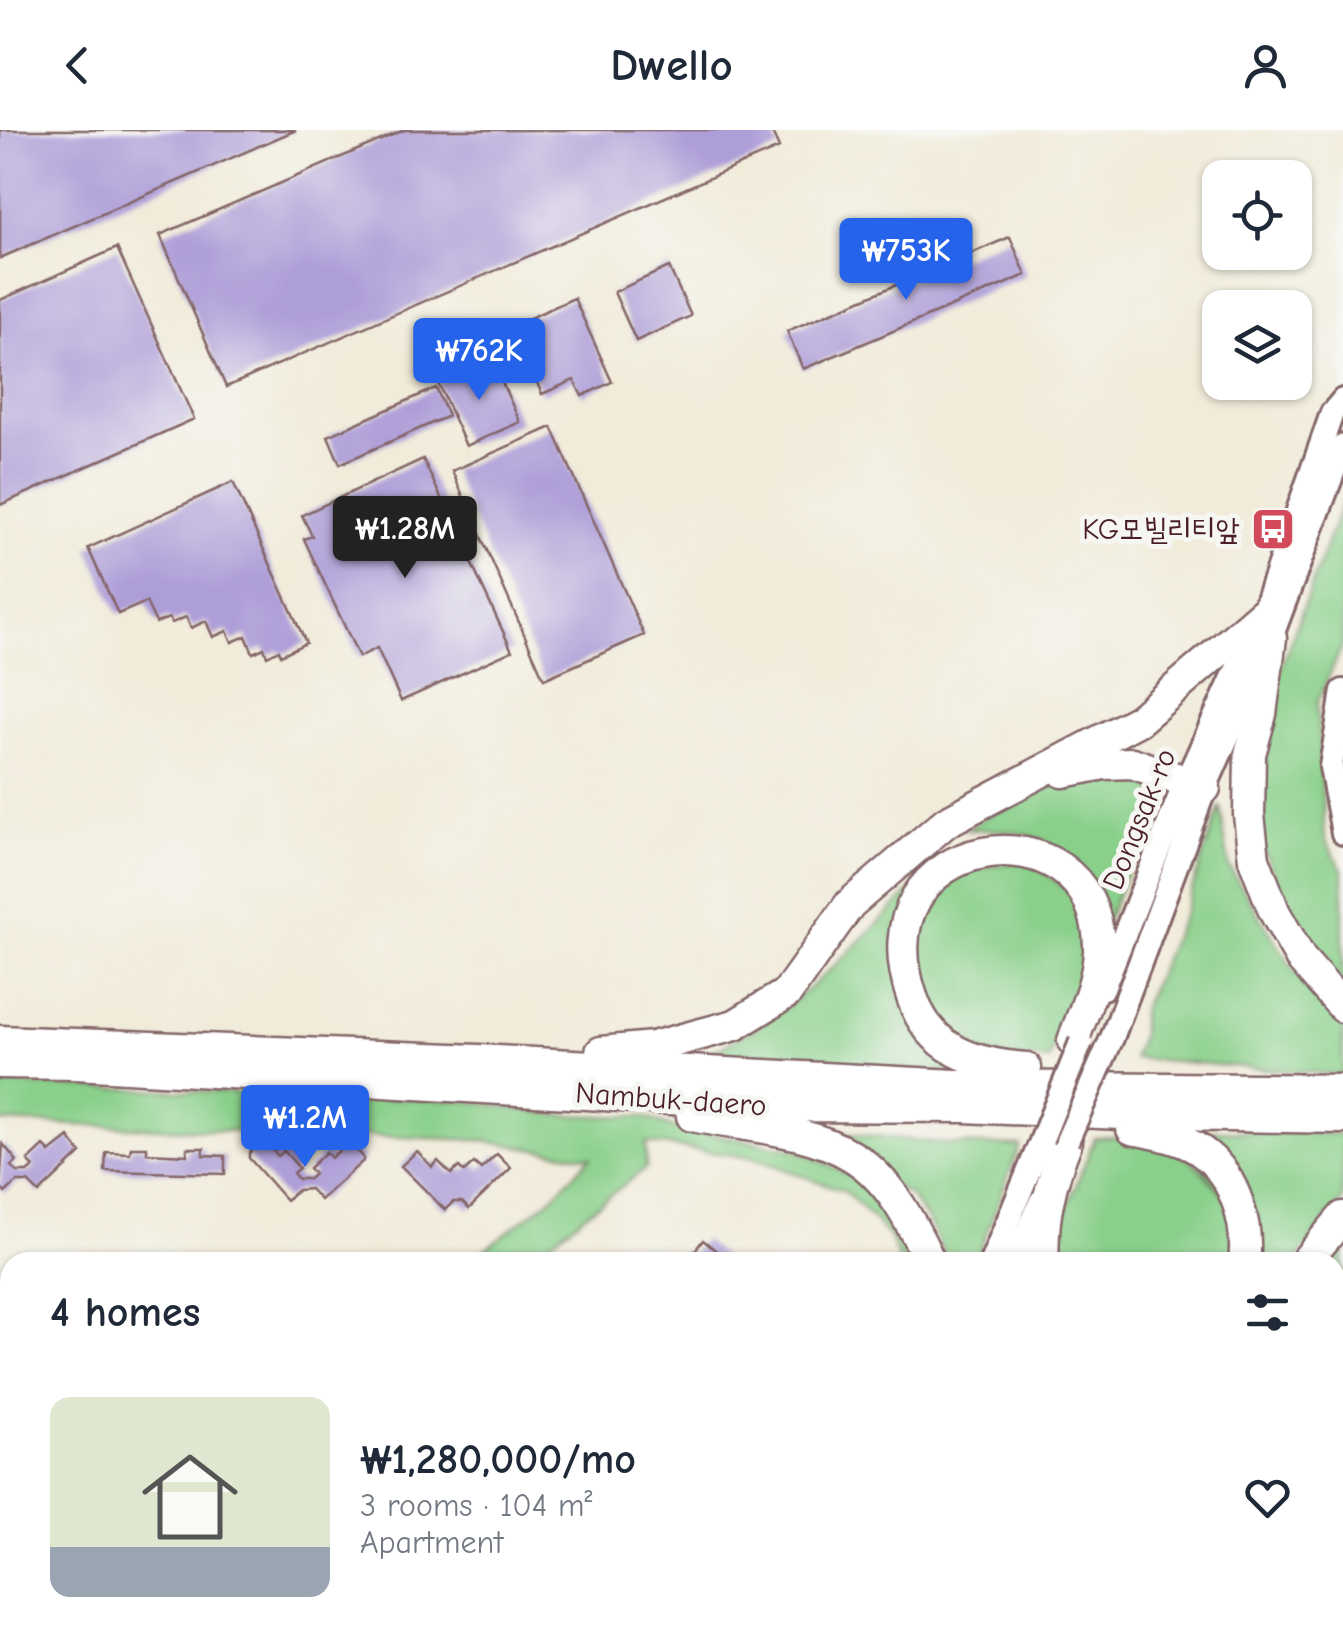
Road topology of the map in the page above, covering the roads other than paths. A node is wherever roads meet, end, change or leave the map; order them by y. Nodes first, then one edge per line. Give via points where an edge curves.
1 (1343, 400) edge
2 (1343, 446) edge
3 (1266, 627) junction
4 (1343, 691) edge
5 (1021, 782) junction
6 (1195, 786) junction
7 (1343, 832) edge
8 (1343, 1006) edge
9 (0, 1042) edge
10 (1077, 1042) junction
11 (508, 1062) junction
12 (0, 1063) edge
13 (1208, 1088) junction
14 (1343, 1090) edge
15 (582, 1093) junction
16 (890, 1108) junction
17 (1343, 1118) edge
18 (1055, 1140) junction
19 (1343, 1218) edge
20 (925, 1252) edge
21 (997, 1252) edge
22 (1017, 1252) edge
23 (1043, 1252) edge
24 (1246, 1252) edge
25 (1314, 1252) edge

1 - 3 main road, Dongsak-ro via 1332,413
2 - 3 main road, Dongsak-ro
3 - 5 highway via 1138,720
3 - 6 main road, Dongsak-ro
3 - 8 highway via 1262,714 1250,754 1254,858 1301,960
4 - 7 main road via 1331,767
5 - 6 highway via 1132,763
5 - 11 highway via 946,822 850,904 787,993 735,1025 652,1047
6 - 10 main road, Dongsak-ro
6 - 18 main road, Dongsak-ro, bridge via 1112,1038
9 - 11 highway, Nambuk-daero
10 - 13 highway via 1098,964 1096,926 1082,891 1052,862 1027,851 964,857 942,868 924,884 910,913 904,971 929,1029 958,1054 989,1065
10 - 18 main road, Dongsak-ro, bridge
11 - 13 highway, Nambuk-daero via 975,1086
12 - 15 highway, Nambuk-daero
13 - 14 highway, Nambuk-daero
15 - 16 highway, Nambuk-daero
15 - 20 highway via 760,1128 852,1156 886,1187
16 - 17 highway, Nambuk-daero
16 - 24 highway via 1168,1136 1206,1155 1231,1186
18 - 21 main road, Dongsak-ro
18 - 22 main road, Dongsak-ro
18 - 23 highway
19 - 25 highway

